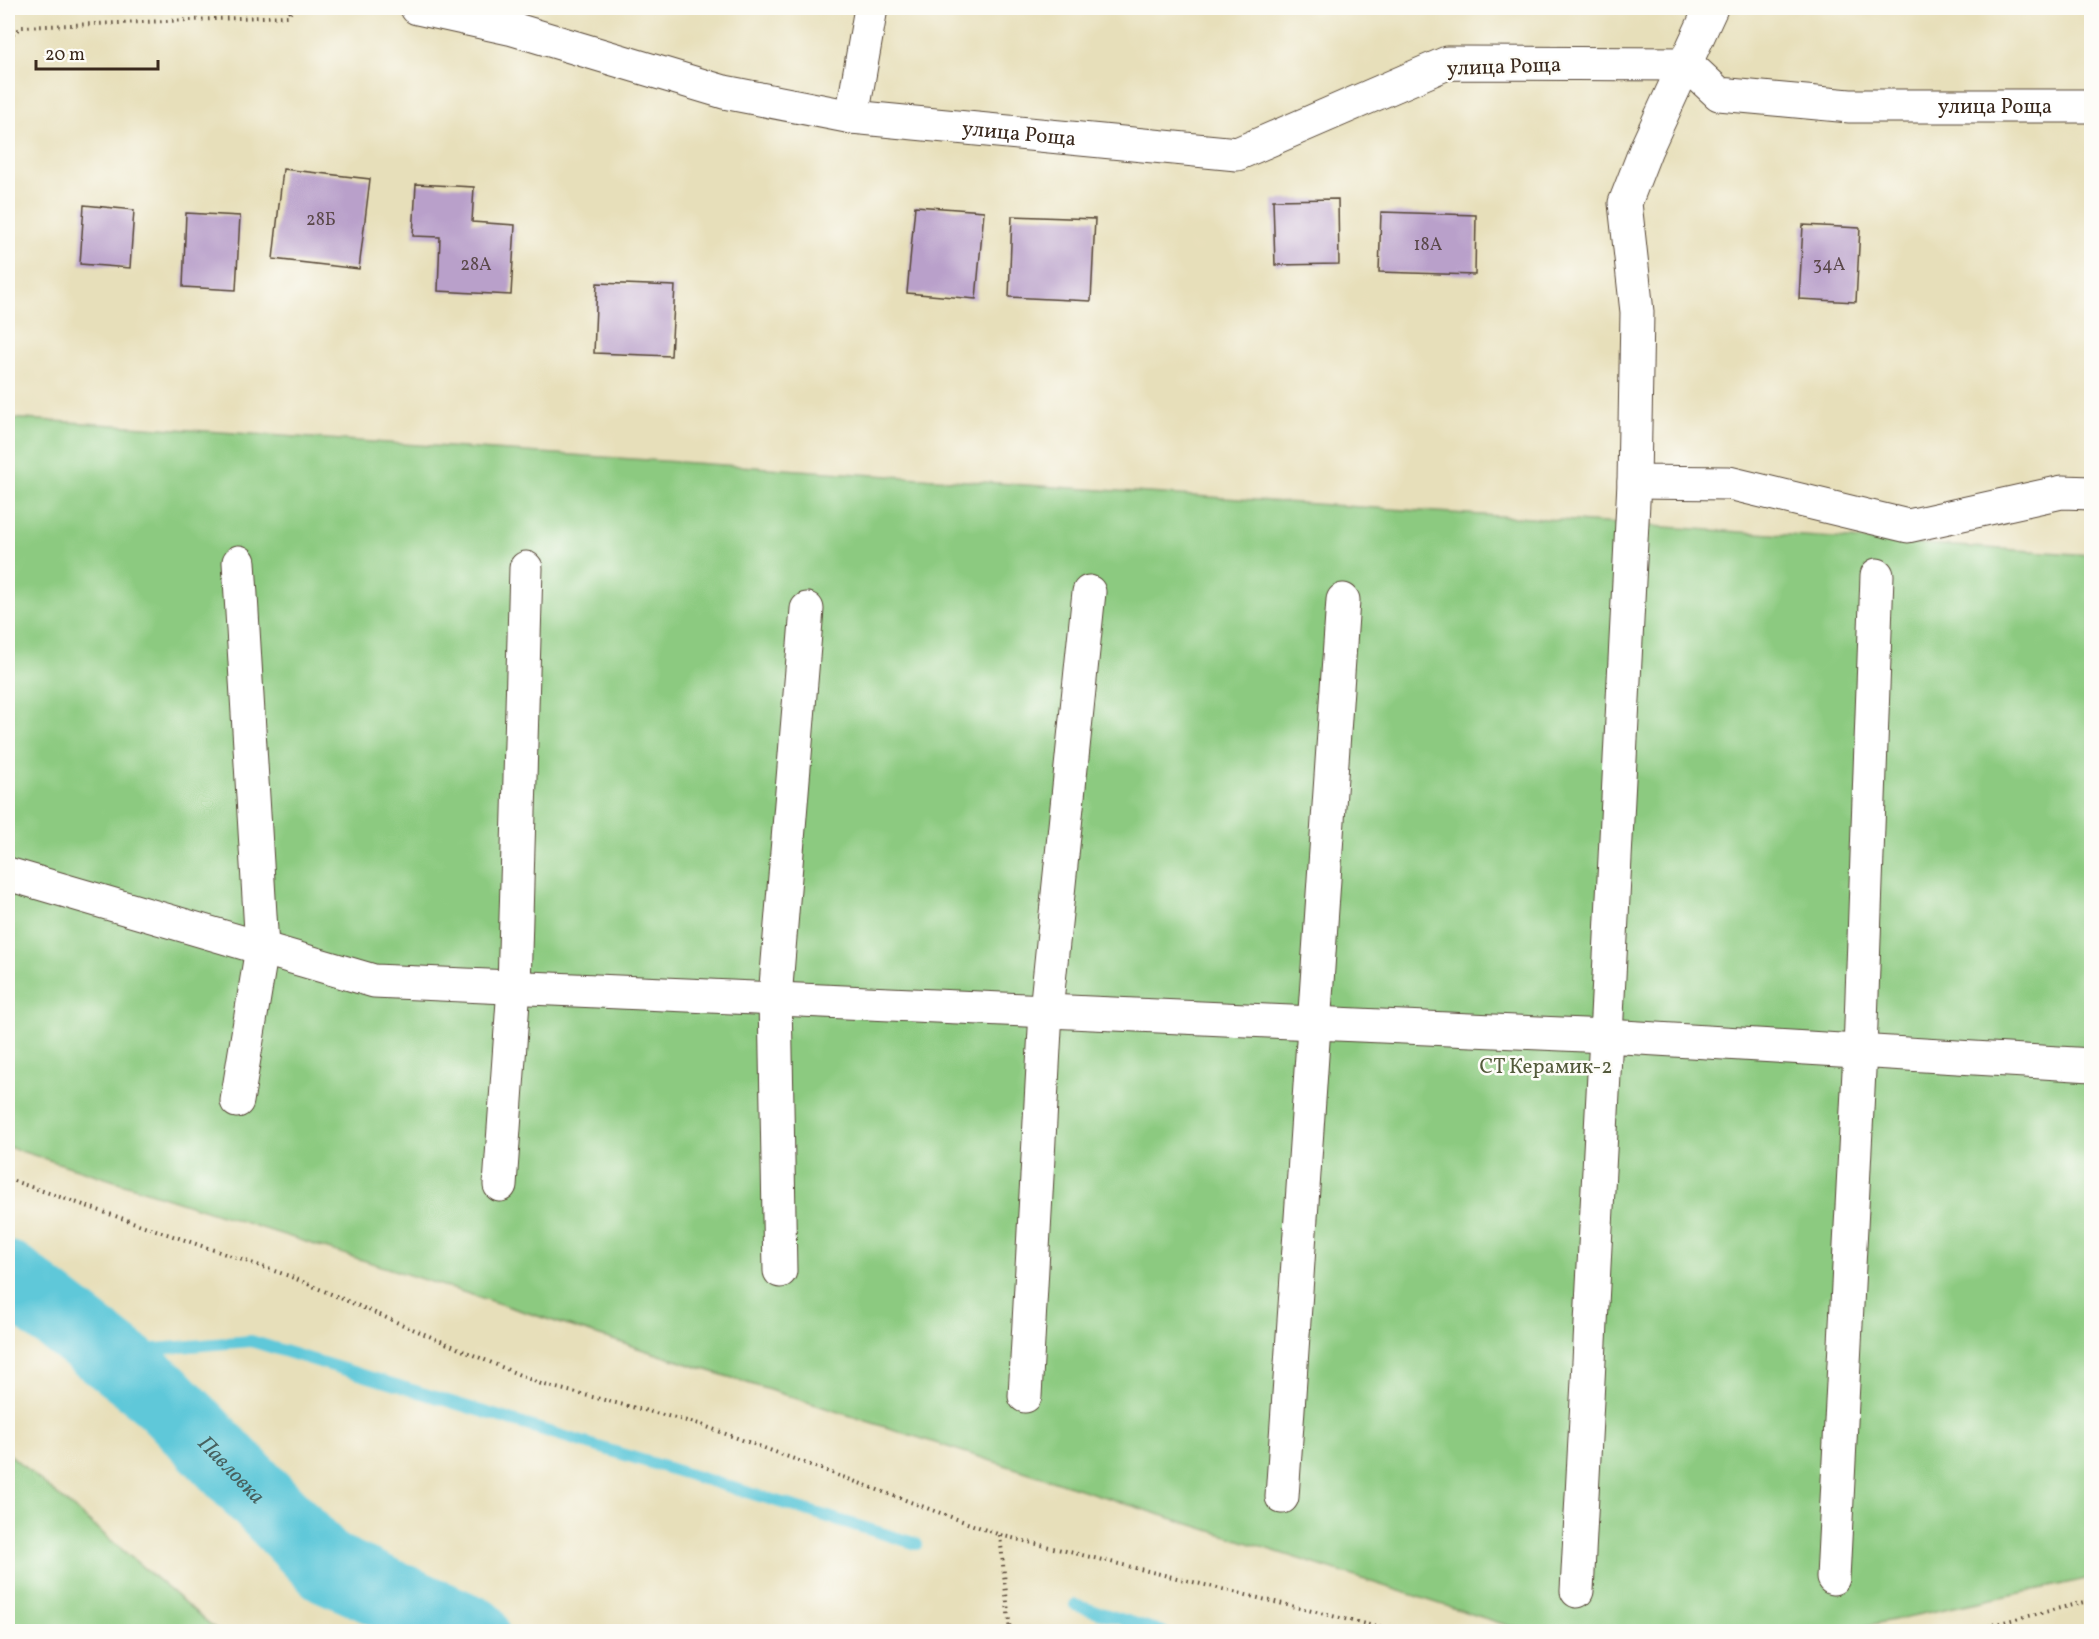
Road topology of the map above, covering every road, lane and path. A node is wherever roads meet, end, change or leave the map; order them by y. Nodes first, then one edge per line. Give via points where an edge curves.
1 (292, 8) edge
2 (417, 8) edge
3 (871, 8) edge
4 (1712, 8) edge
5 (8, 38) edge
6 (1687, 64) junction
7 (2091, 106) edge
8 (852, 117) junction
9 (1634, 482) junction
10 (2091, 493) edge
11 (239, 562) dead end
12 (526, 568) dead end
13 (1877, 575) dead end
14 (1089, 592) dead end
15 (1343, 600) dead end
16 (807, 609) dead end
17 (8, 874) edge
18 (262, 948) junction
19 (514, 987) junction
20 (775, 998) junction
21 (1046, 1011) junction
22 (1314, 1023) junction
23 (1606, 1036) junction
24 (1860, 1051) junction
25 (2091, 1065) edge
26 (237, 1101) dead end
27 (8, 1179) edge
28 (500, 1185) dead end
29 (780, 1271) dead end
30 (1024, 1396) dead end
31 (1282, 1497) dead end
32 (1000, 1535) junction
33 (1833, 1578) dead end
34 (1577, 1591) dead end
35 (2091, 1600) edge
36 (1010, 1632) edge
37 (1398, 1632) edge
38 (1965, 1632) edge

1 - 5 path via 289,16 22,27
2 - 8 lane, улица Роща via 513,29 724,92
3 - 8 lane
4 - 6 lane
6 - 7 lane, улица Роща via 1719,94 1850,106
6 - 8 lane, улица Роща via 1447,63 1237,154
6 - 9 lane via 1625,203 1637,312
9 - 10 lane via 1729,483 1908,526 2062,492
9 - 23 lane
11 - 18 lane
12 - 19 lane
13 - 24 lane
14 - 21 lane
15 - 22 lane
16 - 20 lane
17 - 18 lane
18 - 19 lane via 375,981
18 - 26 lane
19 - 20 lane
19 - 28 lane
20 - 21 lane
20 - 29 lane
21 - 22 lane
21 - 30 lane
22 - 23 lane
22 - 31 lane
23 - 24 lane
23 - 34 lane
24 - 25 lane
24 - 33 lane
27 - 32 path via 289,1276 541,1384 699,1424
32 - 36 path
32 - 37 path
35 - 38 path

